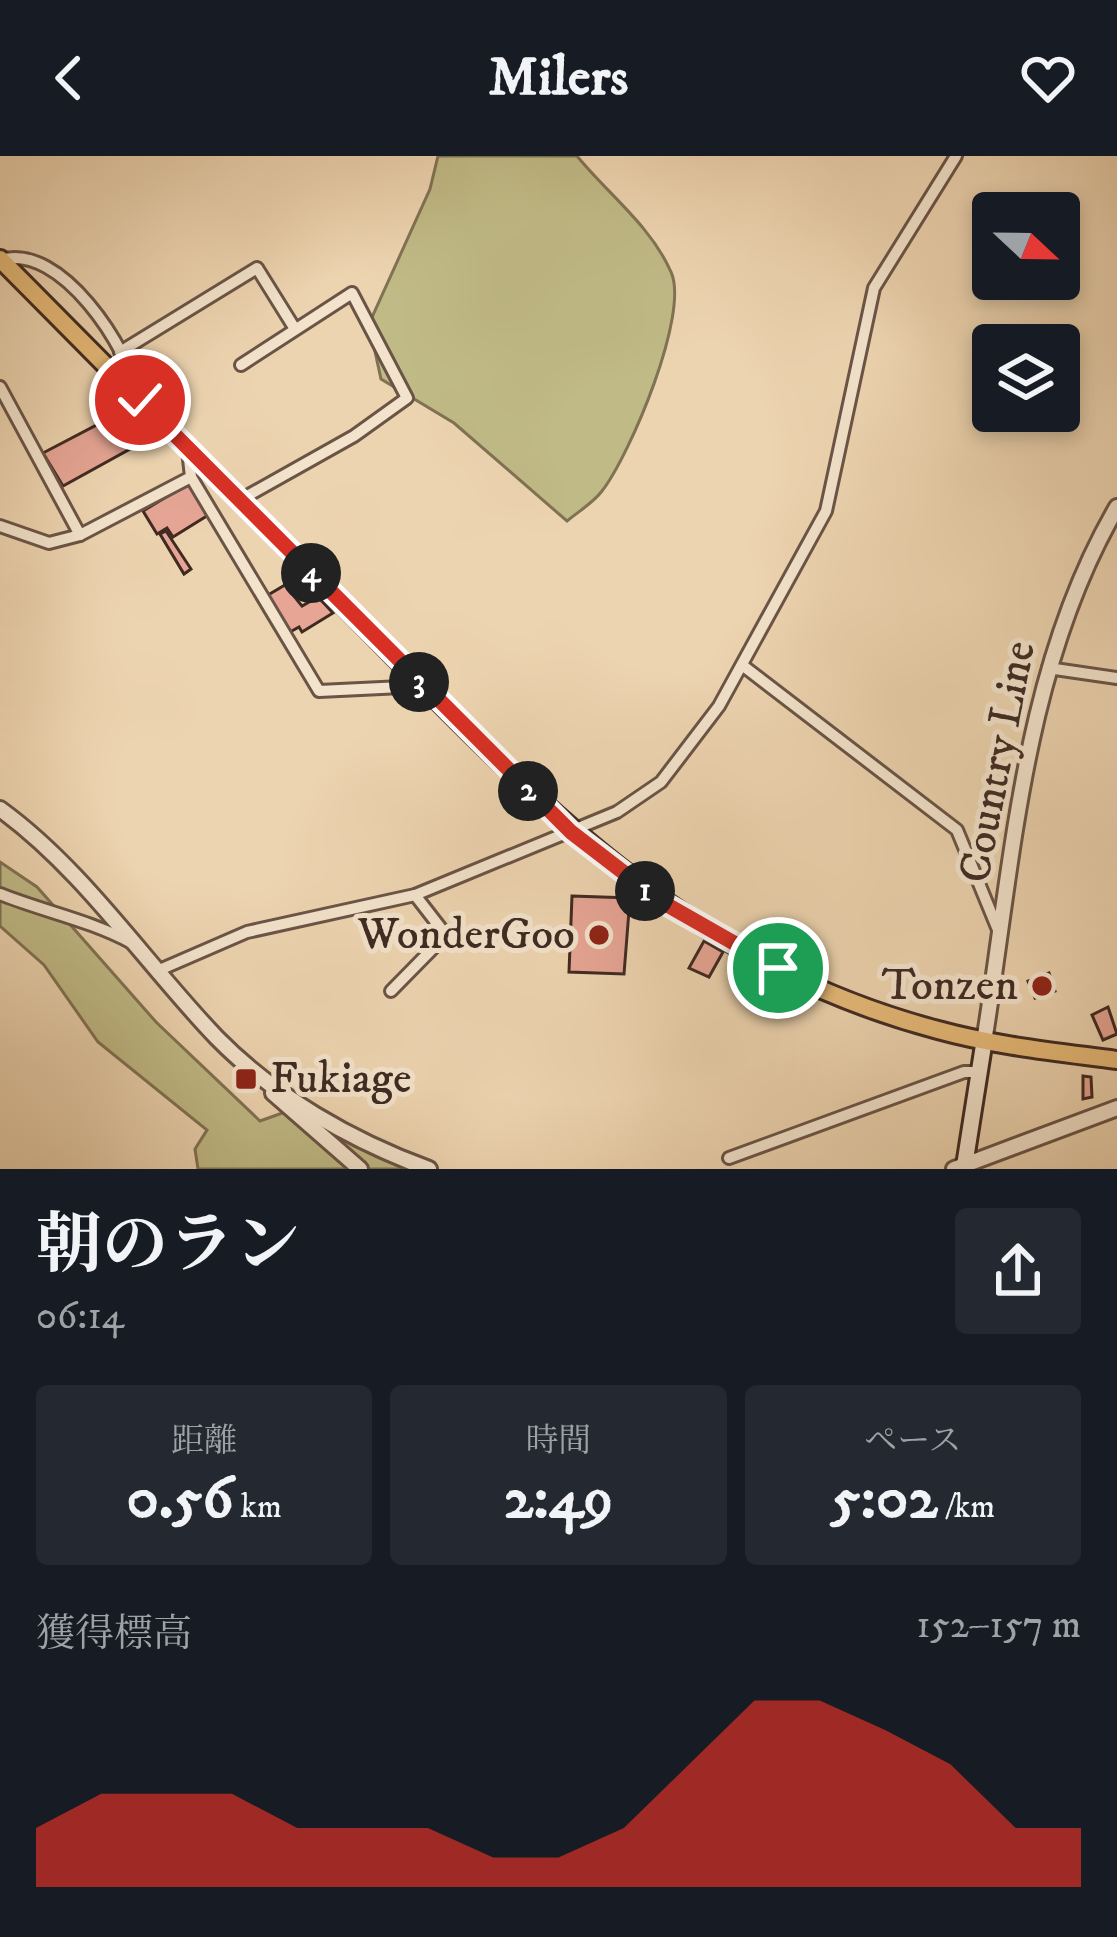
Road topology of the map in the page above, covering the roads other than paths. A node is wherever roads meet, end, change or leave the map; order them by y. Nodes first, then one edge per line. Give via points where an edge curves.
1 (956, 156) edge
2 (0, 259) edge
3 (295, 328) junction
4 (119, 352) junction
5 (241, 365) dead end
6 (0, 387) edge
7 (140, 400) junction
8 (188, 448) junction
9 (191, 476) junction
10 (240, 500) junction
11 (1117, 507) edge
12 (0, 526) edge
13 (80, 535) junction
14 (742, 665) junction
15 (1048, 668) junction
16 (1117, 678) edge
17 (423, 686) junction
18 (0, 808) edge
19 (571, 832) junction
20 (0, 894) edge
21 (415, 895) junction
22 (1001, 937) junction
23 (134, 945) junction
24 (158, 971) junction
25 (391, 991) dead end
26 (985, 1042) junction
27 (1117, 1060) edge
28 (249, 1067) junction
29 (980, 1072) junction
30 (1117, 1108) edge
31 (730, 1158) dead end
32 (961, 1168) edge
33 (360, 1169) edge
34 (429, 1169) edge

1 - 14 street via 874,287 826,511
2 - 4 street via 21,257 83,292
2 - 7 main road
3 - 4 street via 257,268
3 - 5 street
3 - 10 street via 352,292 407,398
4 - 7 street
6 - 13 street
7 - 8 main road
8 - 9 street
8 - 10 main road
9 - 13 street
9 - 17 street via 319,691
10 - 17 main road
11 - 15 street, Country Line
12 - 13 street via 49,544
14 - 19 street via 661,782
14 - 22 street via 956,830
15 - 16 street
15 - 22 street, Country Line
17 - 19 main road
18 - 23 street
19 - 21 street
19 - 26 main road via 662,902 778,968 900,1018
20 - 23 street via 87,920
21 - 24 street via 247,932
21 - 25 street via 446,935
22 - 26 street, Country Line
23 - 24 street
24 - 28 street
26 - 27 main road
26 - 29 main road
28 - 33 street
28 - 34 street via 337,1128
29 - 31 street
29 - 32 main road
30 - 32 street

